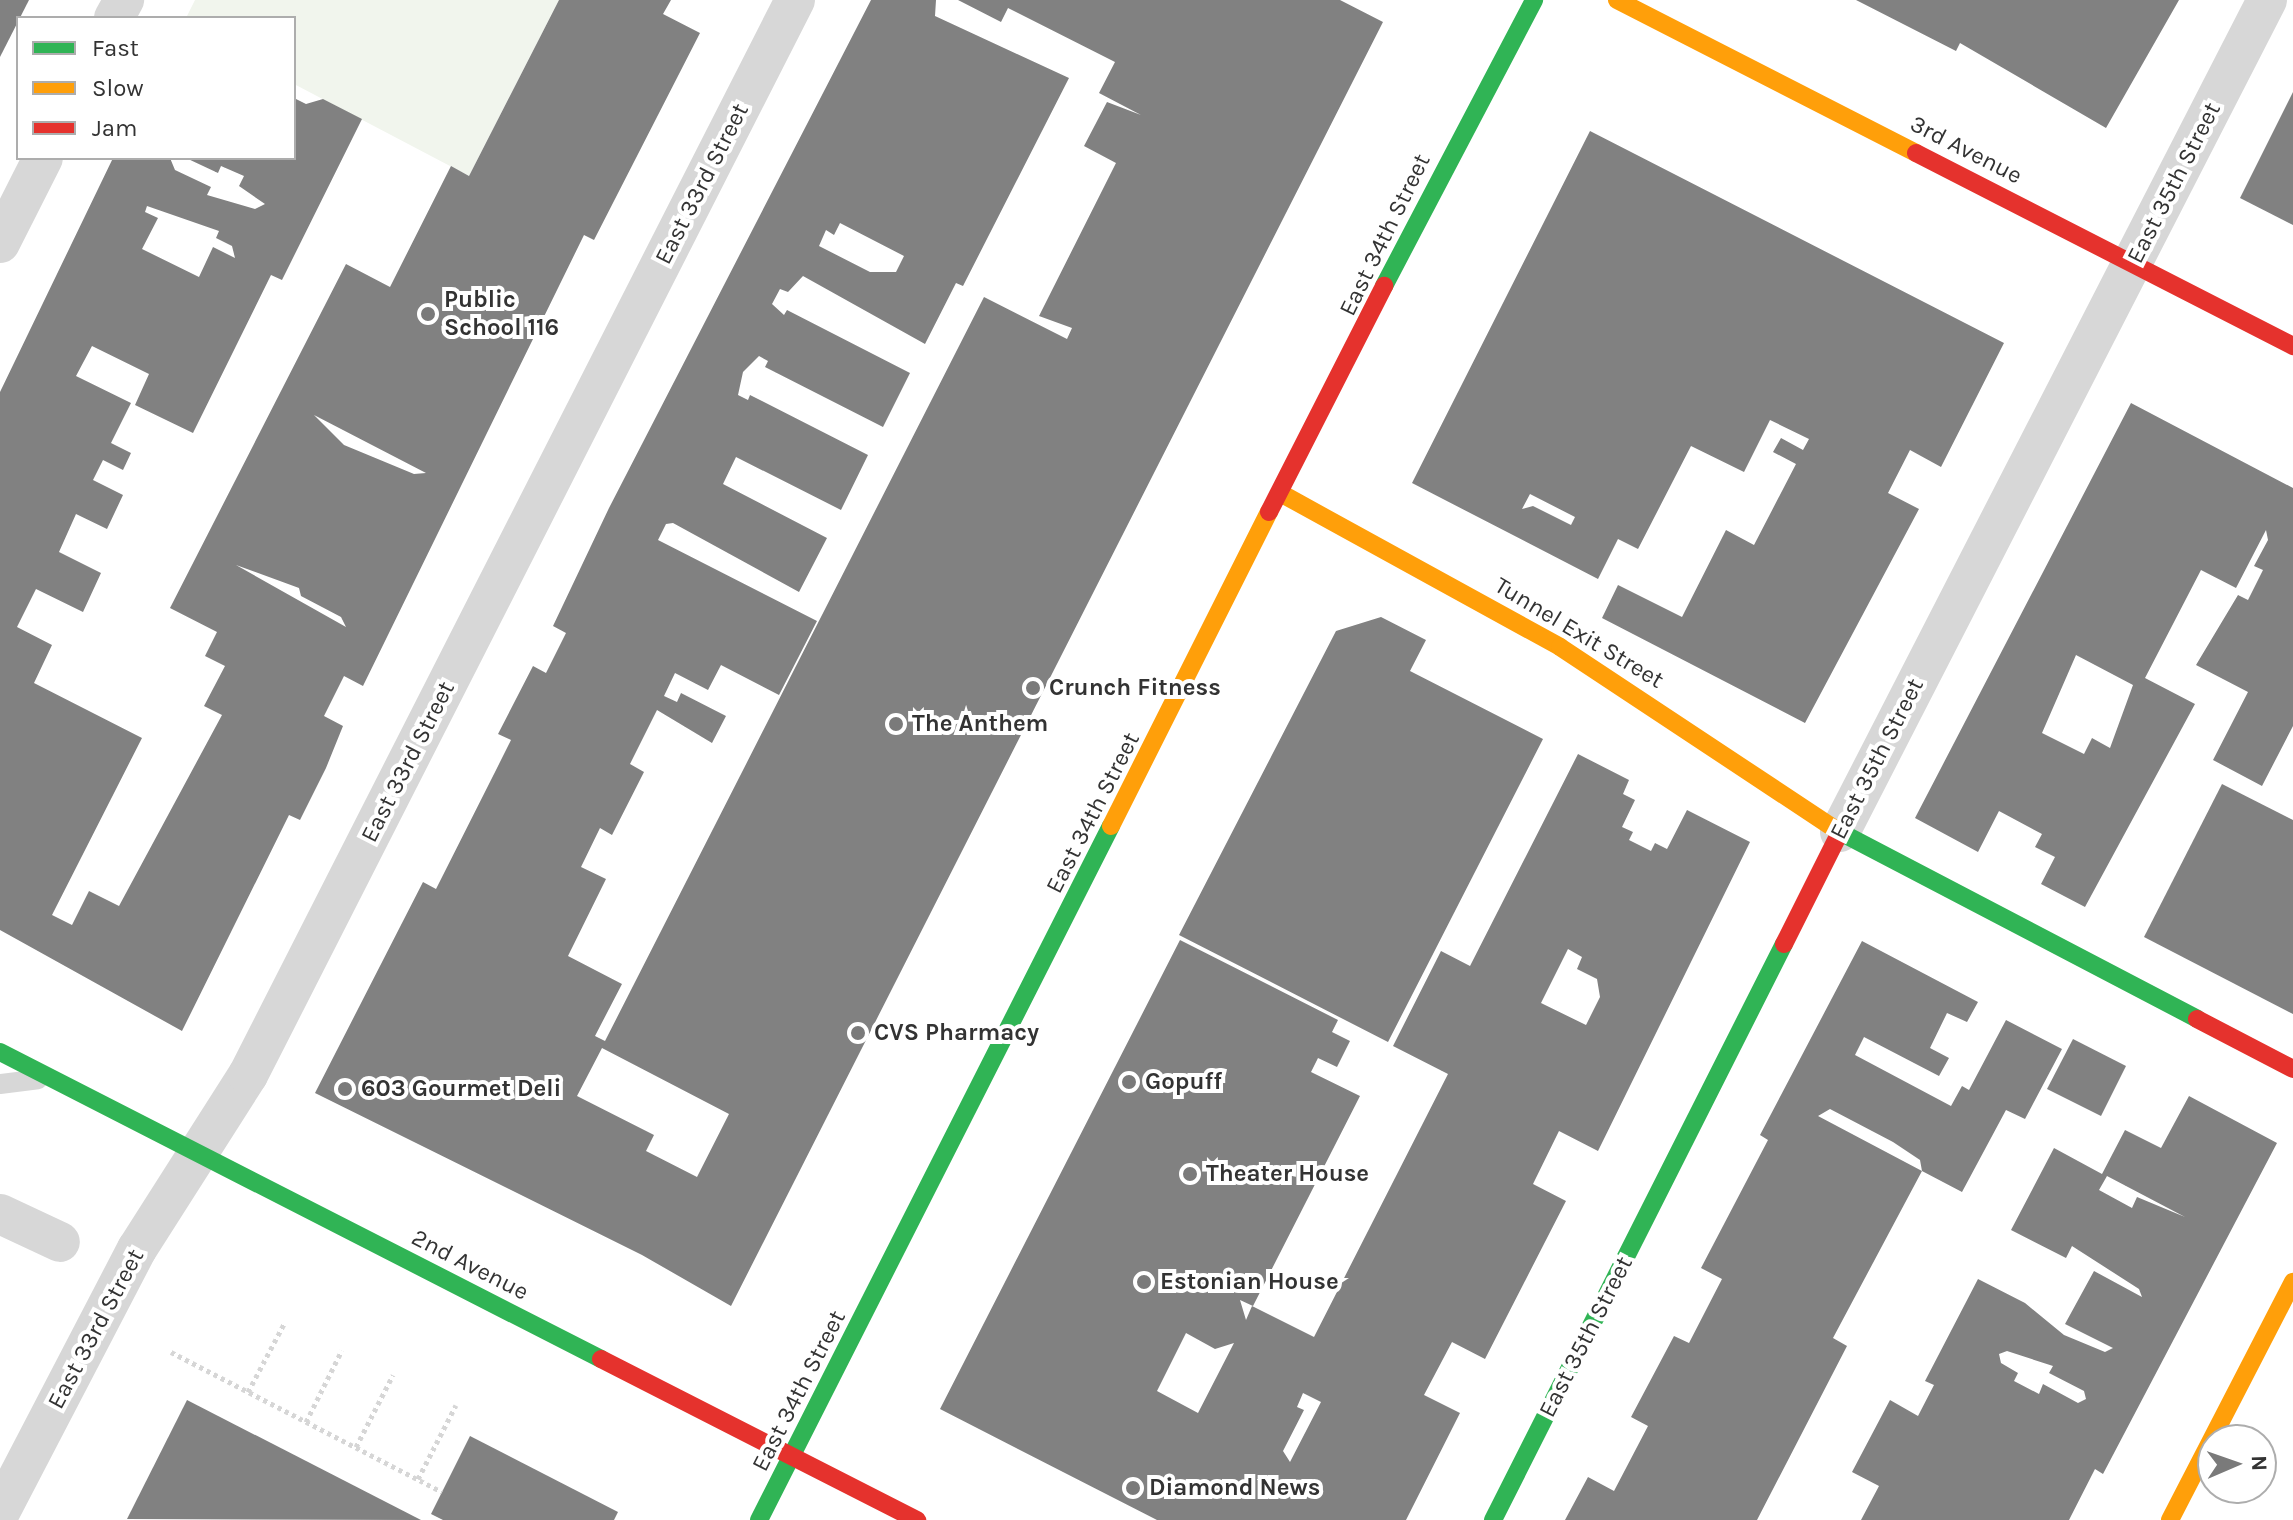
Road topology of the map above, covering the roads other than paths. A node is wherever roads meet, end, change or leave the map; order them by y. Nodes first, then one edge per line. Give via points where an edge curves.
1 (795, 0) edge
2 (1534, 0) edge
3 (1617, 0) edge
4 (2267, 0) edge
5 (42, 160) edge
6 (0, 243) edge
7 (2134, 262) junction
8 (2293, 346) edge
9 (1282, 494) junction
10 (1840, 832) junction
11 (0, 1052) edge
12 (2293, 1069) edge
13 (50, 1078) junction
14 (0, 1084) edge
15 (198, 1152) junction
16 (0, 1214) edge
17 (60, 1242) dead end
18 (2293, 1282) edge
19 (793, 1455) junction
20 (0, 1512) edge
21 (759, 1520) edge
22 (917, 1520) edge
23 (1493, 1520) edge
24 (2170, 1520) edge

1 - 15 street, East 33rd Street via 248,1075
2 - 9 main road, East 34th Street
3 - 7 main road, 3rd Avenue
4 - 7 street, East 35th Street
5 - 6 street
7 - 8 main road, 3rd Avenue
7 - 10 street, East 35th Street
9 - 10 main road, Tunnel Exit Street via 1560,647
9 - 19 main road, East 34th Street
10 - 12 main road, Tunnel Exit Street
10 - 23 main road, East 35th Street
11 - 13 main road, 2nd Avenue
13 - 14 lane
13 - 15 main road, 2nd Avenue
15 - 19 main road, 2nd Avenue
15 - 20 street, East 33rd Street via 137,1249
16 - 17 street
18 - 24 main road
19 - 21 main road, East 34th Street
19 - 22 main road, 2nd Avenue

